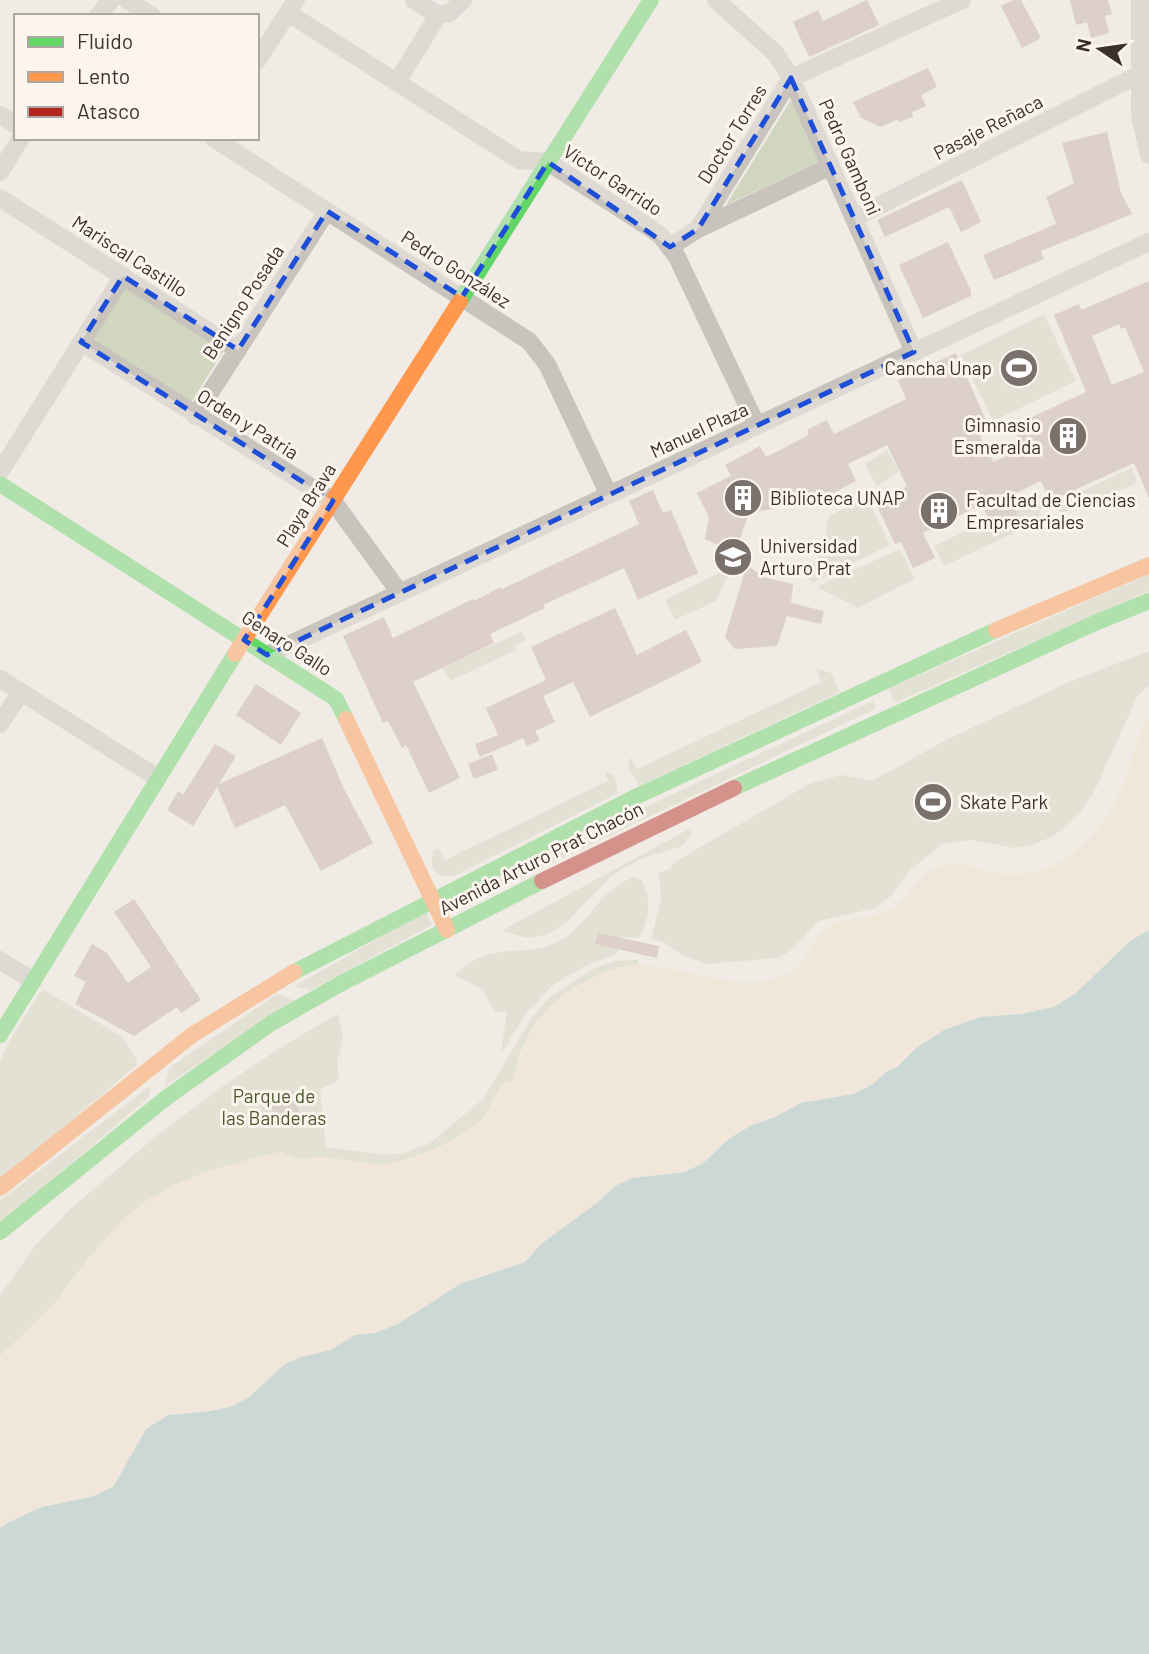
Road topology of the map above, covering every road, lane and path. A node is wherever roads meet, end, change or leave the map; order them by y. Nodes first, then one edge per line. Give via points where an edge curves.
1 (127, 0) edge
2 (414, 0) edge
3 (463, 0) edge
4 (651, 0) edge
5 (716, 0) edge
6 (962, 0) edge
7 (1140, 0) edge
8 (292, 6) edge
9 (149, 14) edge
10 (438, 15) junction
11 (259, 58) edge
12 (1140, 74) junction
13 (791, 78) junction
14 (397, 82) junction
15 (20, 140) edge
16 (216, 140) edge
17 (1149, 155) edge
18 (548, 162) junction
19 (831, 166) junction
20 (0, 172) edge
21 (0, 198) edge
22 (327, 211) junction
23 (855, 218) junction
24 (698, 229) junction
25 (1149, 242) edge
26 (670, 247) junction
27 (122, 276) junction
28 (462, 297) junction
29 (81, 342) junction
30 (238, 350) junction
31 (914, 352) junction
32 (195, 416) junction
33 (757, 426) junction
34 (0, 472) edge
35 (0, 484) edge
36 (609, 495) junction
37 (333, 501) junction
38 (1149, 565) edge
39 (400, 593) junction
40 (1149, 601) edge
41 (244, 640) junction
42 (267, 655) junction
43 (0, 679) edge
44 (20, 692) junction
45 (0, 724) edge
46 (158, 778) junction
47 (433, 899) junction
48 (447, 930) junction
49 (0, 960) edge
50 (33, 981) junction
51 (0, 1035) edge
52 (0, 1188) edge
53 (0, 1232) edge

1 - 9 street
2 - 10 street
3 - 10 street via 450,13
4 - 18 main road, Playa Brava
5 - 13 street, Pedro Gamboni via 776,54
6 - 13 street, Doctor Torres
7 - 12 street
8 - 11 street
8 - 14 street, Víctor Garrido
10 - 14 street
12 - 17 street via 1140,115
12 - 23 street, Pasaje Reñaca
13 - 19 street, Pedro Gamboni
13 - 24 street, Doctor Torres
14 - 18 street, Víctor Garrido via 519,160
15 - 20 street
16 - 22 street, Pedro González
18 - 26 street, Víctor Garrido via 637,219
18 - 28 main road, Playa Brava
19 - 23 street, Pedro Gamboni
19 - 24 street
21 - 27 street, Mariscal Castillo
22 - 28 street, Pedro González
22 - 30 street, Benigno Posada
23 - 31 street, Pedro Gamboni
24 - 26 street
25 - 31 street, Manuel Plaza
26 - 33 street, Víctor Garrido
27 - 29 street
27 - 30 street, Mariscal Castillo
28 - 36 street, Pedro González via 543,356
28 - 37 main road, Playa Brava
29 - 32 street, Orden y Patria
29 - 34 street
30 - 32 street, Benigno Posada
31 - 33 street, Manuel Plaza
32 - 37 street, Orden y Patria
33 - 36 street, Manuel Plaza
35 - 41 main road, Genaro Gallo
36 - 39 street, Manuel Plaza
37 - 39 street, Orden y Patria
37 - 41 main road, Playa Brava
38 - 47 main road, Avenida Arturo Prat Chacón via 826,707
39 - 42 street, Manuel Plaza
40 - 48 main road, Avenida Arturo Prat Chacón via 698,803
41 - 42 main road, Genaro Gallo
41 - 46 main road, Playa Brava
42 - 47 main road, Genaro Gallo via 336,699
43 - 44 street
44 - 45 street
44 - 46 street
46 - 50 main road, Playa Brava
47 - 48 main road, Genaro Gallo
47 - 52 main road, Avenida Arturo Prat Chacón via 300,968 228,1012 158,1060
48 - 53 main road, Avenida Arturo Prat Chacón via 306,1003 240,1045 150,1109
49 - 50 street
50 - 51 main road, Playa Brava

